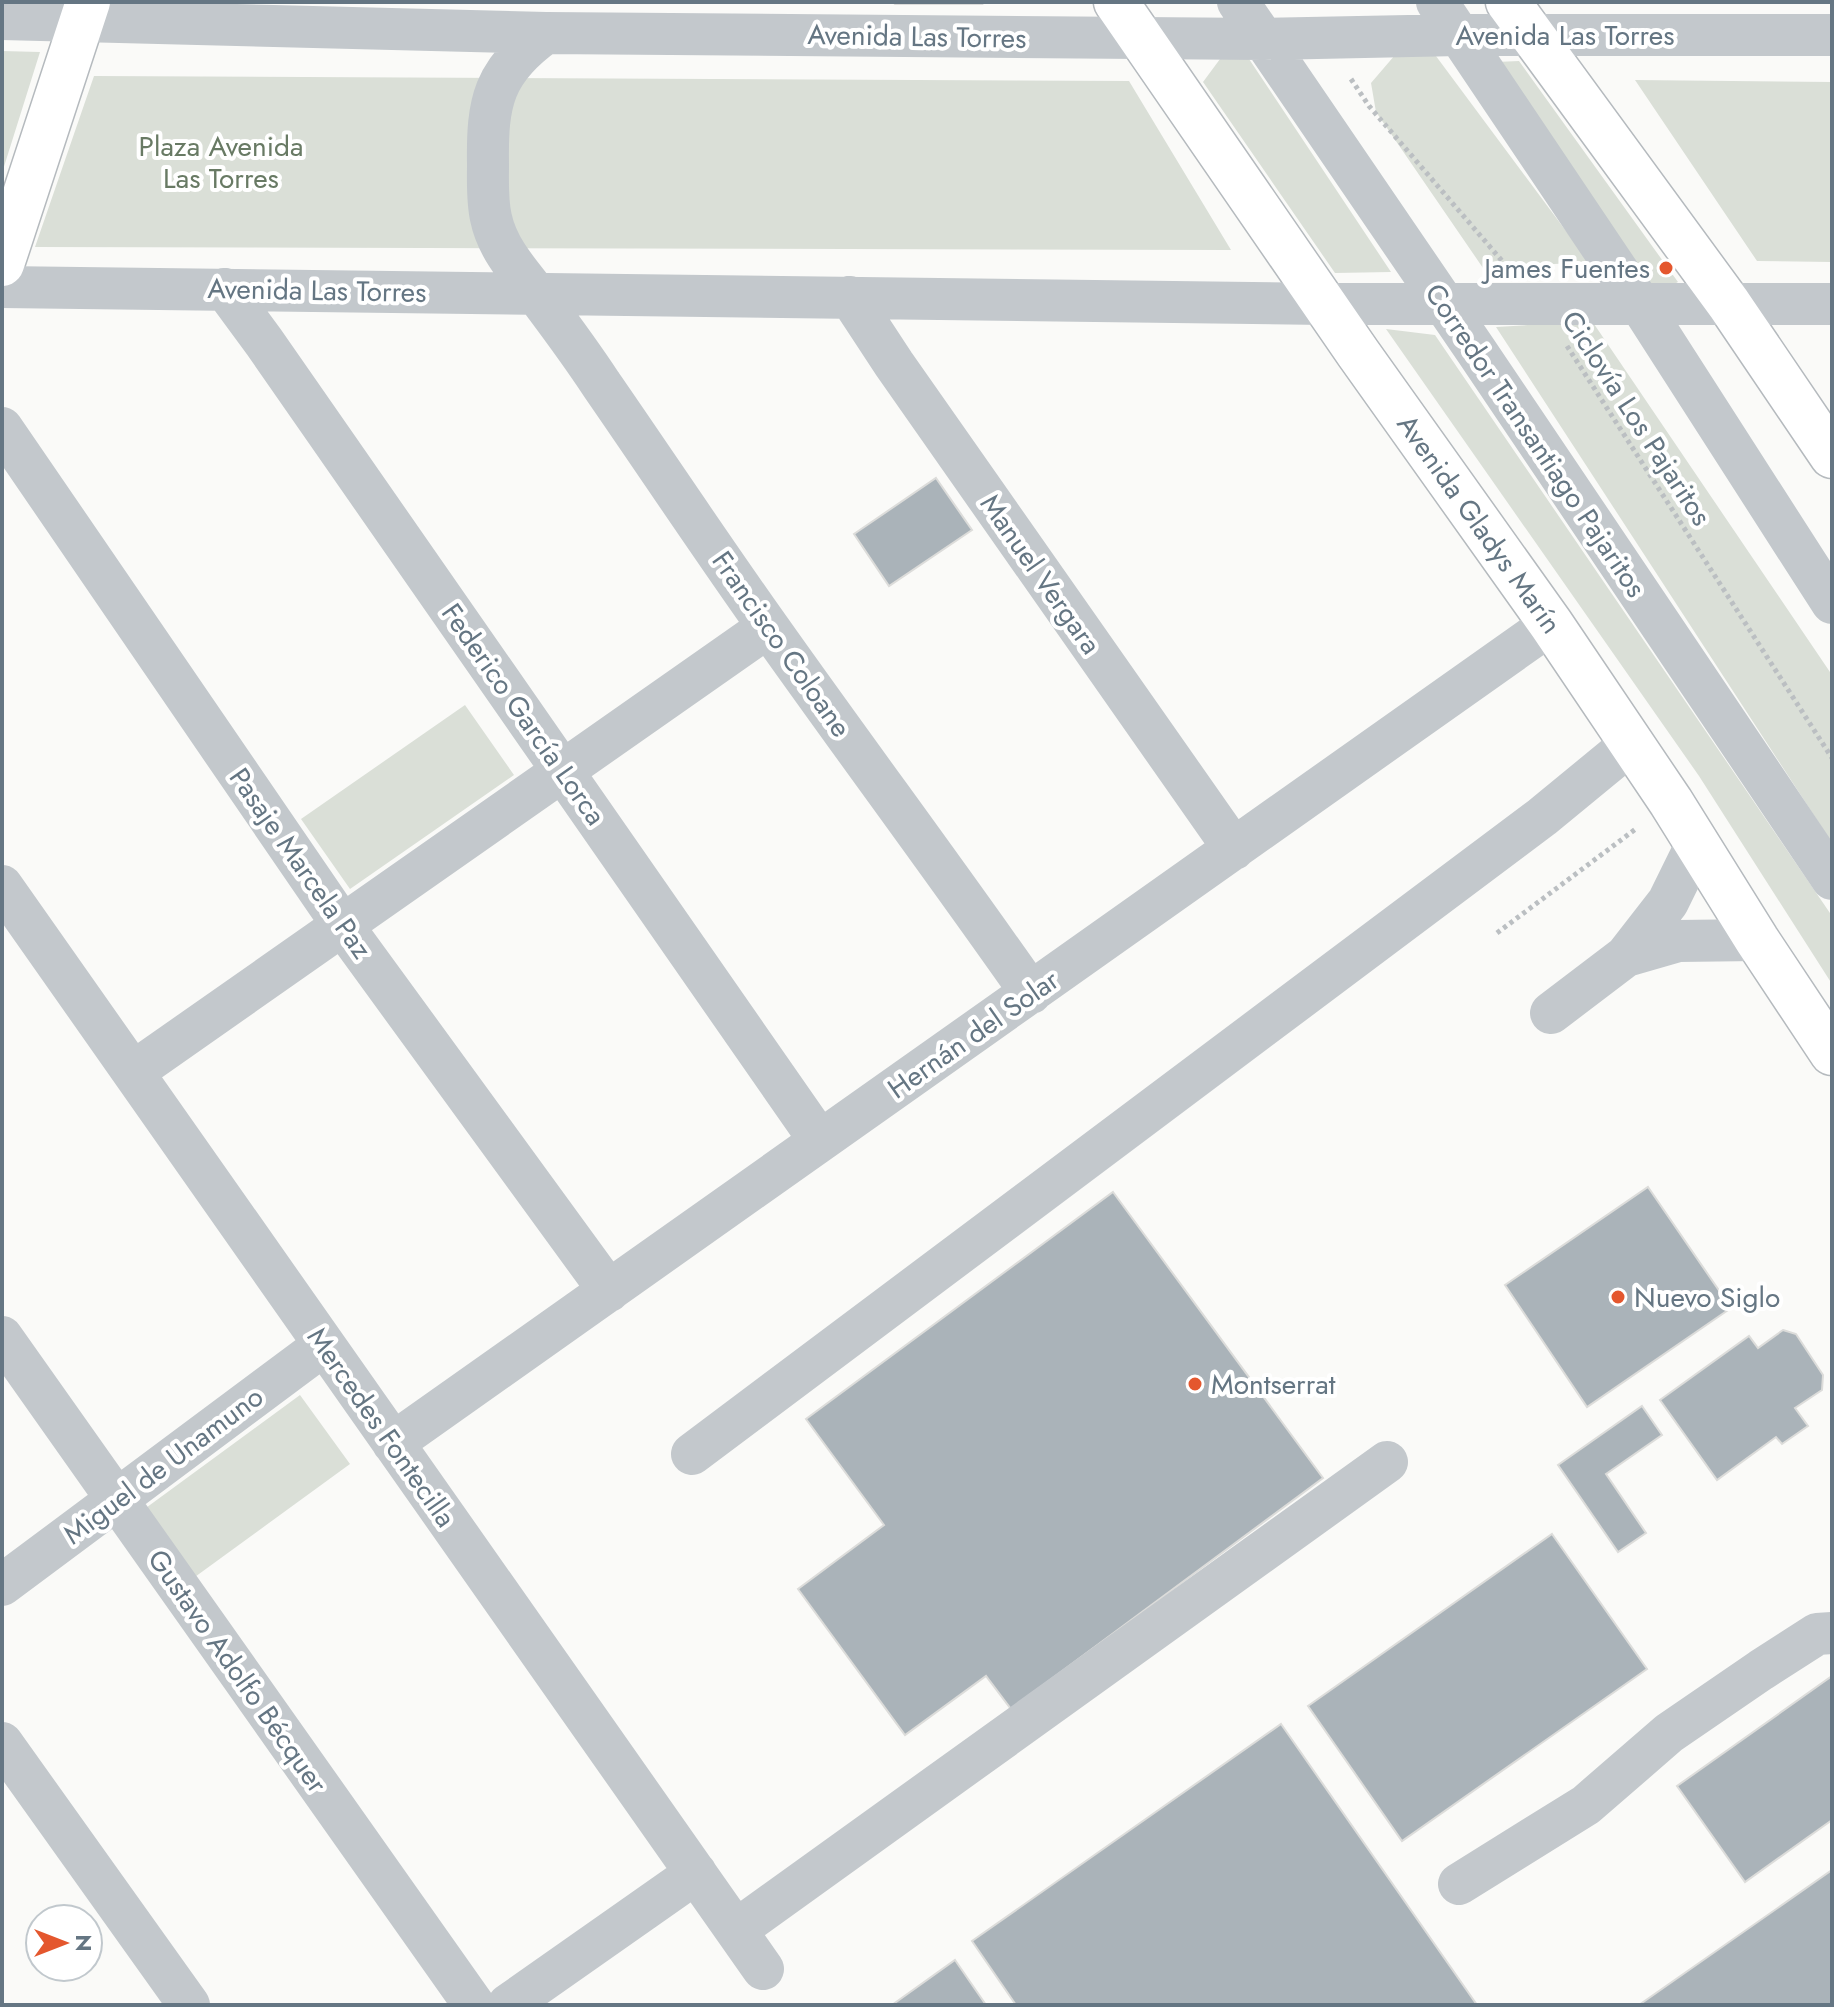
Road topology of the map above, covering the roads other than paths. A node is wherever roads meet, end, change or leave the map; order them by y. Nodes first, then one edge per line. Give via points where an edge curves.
1 (1116, 2) edge
2 (1238, 2) edge
3 (85, 11) edge
4 (396, 16) edge
5 (664, 18) edge
6 (2, 19) edge
7 (1448, 19) edge
8 (1520, 19) edge
9 (546, 33) junction
10 (1832, 35) edge
11 (1140, 37) junction
12 (1264, 39) junction
13 (2, 264) edge
14 (2, 287) edge
15 (225, 289) junction
16 (535, 293) junction
17 (850, 297) junction
18 (1325, 304) junction
19 (1640, 304) junction
20 (1729, 304) junction
21 (1832, 304) edge
22 (1445, 305) junction
23 (2, 428) edge
24 (1832, 456) edge
25 (1832, 603) edge
26 (1551, 624) junction
27 (768, 627) junction
28 (1632, 743) junction
29 (563, 771) junction
30 (1697, 843) junction
31 (1234, 849) junction
32 (1832, 879) edge
33 (2, 886) edge
34 (343, 926) junction
35 (1757, 940) junction
36 (1626, 956) junction
37 (1031, 993) junction
38 (1551, 1013) dead end
39 (1832, 1053) edge
40 (133, 1072) junction
41 (820, 1141) junction
42 (609, 1291) junction
43 (2, 1337) edge
44 (324, 1345) junction
45 (393, 1443) junction
46 (692, 1454) dead end
47 (1387, 1462) dead end
48 (117, 1500) junction
49 (2, 1585) edge
50 (1832, 1633) edge
51 (2, 1743) edge
52 (696, 1873) junction
53 (1459, 1884) dead end
54 (736, 1930) junction
55 (763, 1969) dead end
56 (189, 2005) edge
57 (474, 2005) edge
58 (508, 2005) edge

1 - 11 main road, Avenida Gladys Marín
2 - 12 street, Corredor Transantiago Pajaritos
3 - 4 street, Avenida Las Torres
3 - 6 street, Avenida Las Torres
3 - 13 main road
4 - 9 street, Avenida Las Torres
5 - 9 street, Avenida Las Torres
5 - 11 street, Avenida Las Torres
7 - 8 street, Avenida Las Torres
7 - 12 street, Avenida Las Torres via 1323,37
7 - 19 street
8 - 10 street, Avenida Las Torres
8 - 20 main road
9 - 16 street, Francisco Coloane via 503,76 488,132 491,220 510,261
11 - 12 street, Avenida Las Torres
11 - 18 main road, Avenida Gladys Marín
12 - 22 street, Corredor Transantiago Pajaritos
14 - 15 street, Avenida Las Torres
15 - 16 street, Avenida Las Torres
15 - 29 street, Federico García Lorca
16 - 17 street, Avenida Las Torres
16 - 27 street, Francisco Coloane
17 - 18 street, Avenida Las Torres
17 - 31 street, Manuel Vergara
18 - 22 street, Avenida Las Torres
18 - 26 main road, Avenida Gladys Marín
19 - 20 street, Avenida Las Torres
19 - 22 street, Avenida Las Torres
19 - 25 street
20 - 21 street, Avenida Las Torres
20 - 24 main road
22 - 32 street, Corredor Transantiago Pajaritos
23 - 34 street, Pasaje Marcela Paz
26 - 28 main road, Avenida Gladys Marín
26 - 31 street, Hernán del Solar
27 - 29 street
27 - 37 street, Francisco Coloane
28 - 30 main road, Avenida Gladys Marín
28 - 46 street via 1542,817
29 - 34 street
29 - 41 street, Federico García Lorca
30 - 35 main road, Avenida Gladys Marín
30 - 36 street via 1668,902
31 - 37 street, Hernán del Solar
33 - 40 street, Mercedes Fontecilla
34 - 40 street
34 - 42 street, Pasaje Marcela Paz
35 - 36 street via 1678,941
35 - 39 main road, Avenida Gladys Marín
36 - 38 street
37 - 41 street, Hernán del Solar
40 - 44 street, Mercedes Fontecilla
41 - 42 street, Hernán del Solar
42 - 45 street, Hernán del Solar
43 - 48 street, Gustavo Adolfo Bécquer
44 - 45 street, Mercedes Fontecilla
44 - 48 street, Miguel de Unamuno
45 - 52 street, Mercedes Fontecilla
47 - 54 street
48 - 49 street, Miguel de Unamuno
48 - 57 street, Gustavo Adolfo Bécquer
50 - 53 street via 1817,1634 1761,1670 1669,1733 1586,1805
51 - 56 street
52 - 54 street, Mercedes Fontecilla
52 - 58 street
54 - 55 street, Mercedes Fontecilla

